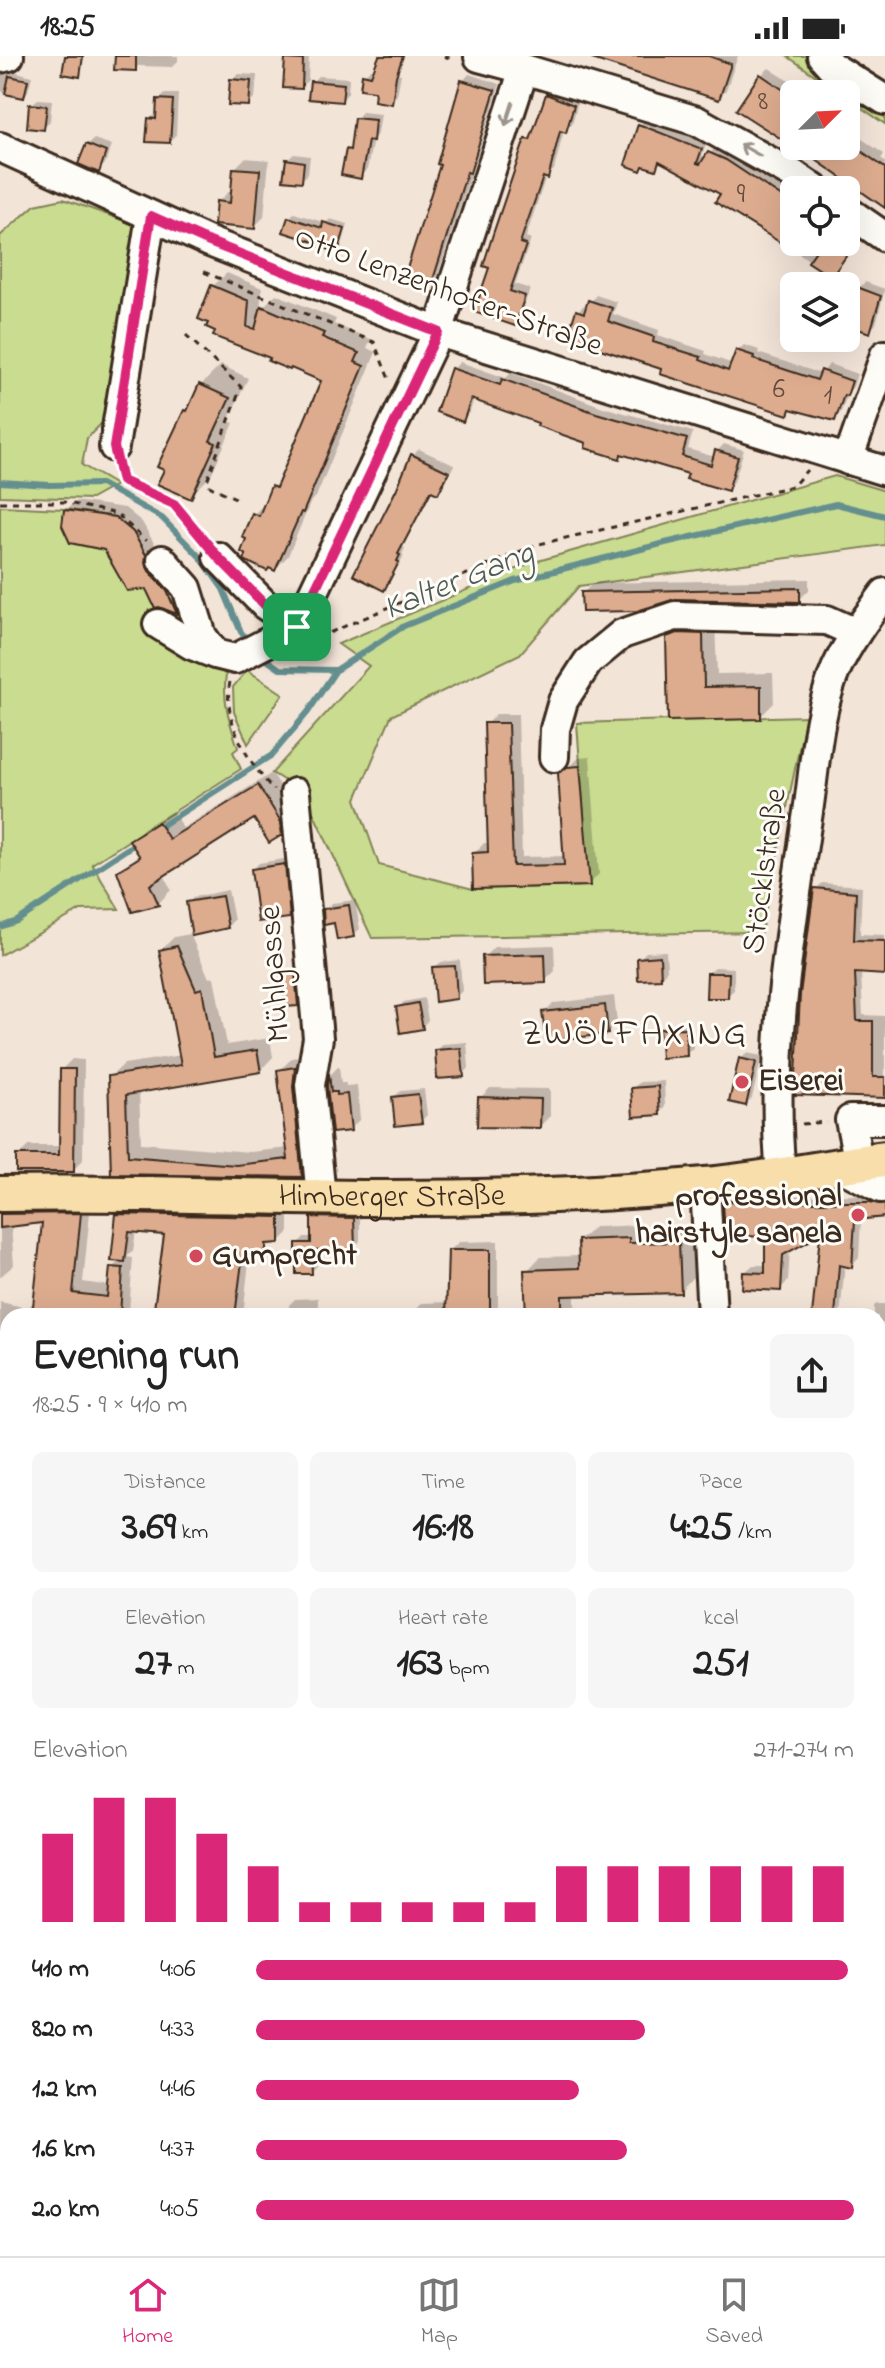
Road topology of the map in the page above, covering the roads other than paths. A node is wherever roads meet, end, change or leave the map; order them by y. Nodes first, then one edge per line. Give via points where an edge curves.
1 (9, 56) edge
2 (822, 56) edge
3 (479, 57) edge
4 (0, 58) edge
5 (524, 69) junction
6 (885, 100) edge
7 (0, 147) edge
8 (795, 176) edge
9 (151, 216) junction
10 (860, 220) edge
11 (885, 237) edge
12 (438, 332) junction
13 (885, 355) edge
14 (114, 447) road end
15 (836, 457) junction
16 (885, 471) edge
17 (218, 557) road end
18 (162, 560) road end
19 (885, 593) edge
20 (158, 624) dead end
21 (297, 627) junction
22 (856, 633) junction
23 (240, 652) junction
24 (554, 757) dead end
25 (295, 793) dead end
26 (885, 1120) edge
27 (861, 1162) edge
28 (781, 1174) junction
29 (705, 1185) junction
30 (885, 1188) edge
31 (0, 1194) edge
32 (321, 1197) junction
33 (712, 1308) edge

1 - 4 street
2 - 6 street
3 - 5 street
8 -> 5 street via 697,121
5 -> 12 street
7 - 9 street, Otto Lenzenhofer-Straße
9 - 12 street, Otto Lenzenhofer-Straße
9 - 14 street
10 - 11 street
12 - 15 street, Otto Lenzenhofer-Straße
12 - 21 street
13 - 15 street
15 - 16 street, Otto Lenzenhofer-Straße
17 - 21 street via 265,605
18 - 23 street via 187,588 202,636
19 - 22 street, Stöcklstraße
20 - 23 street via 192,645
21 - 23 street
22 - 24 street via 827,620 675,616 622,634 588,662 563,701
22 - 28 street, Stöcklstraße via 835,671 823,714 792,920 778,1067
25 - 32 street, Mühlgasse via 318,1038 310,1085
26 - 27 street via 850,1120
27 - 28 main road, Himberger Straße
27 - 30 street
28 - 29 main road, Himberger Straße
29 - 32 main road, Himberger Straße
29 - 33 street
31 - 32 main road, Himberger Straße

